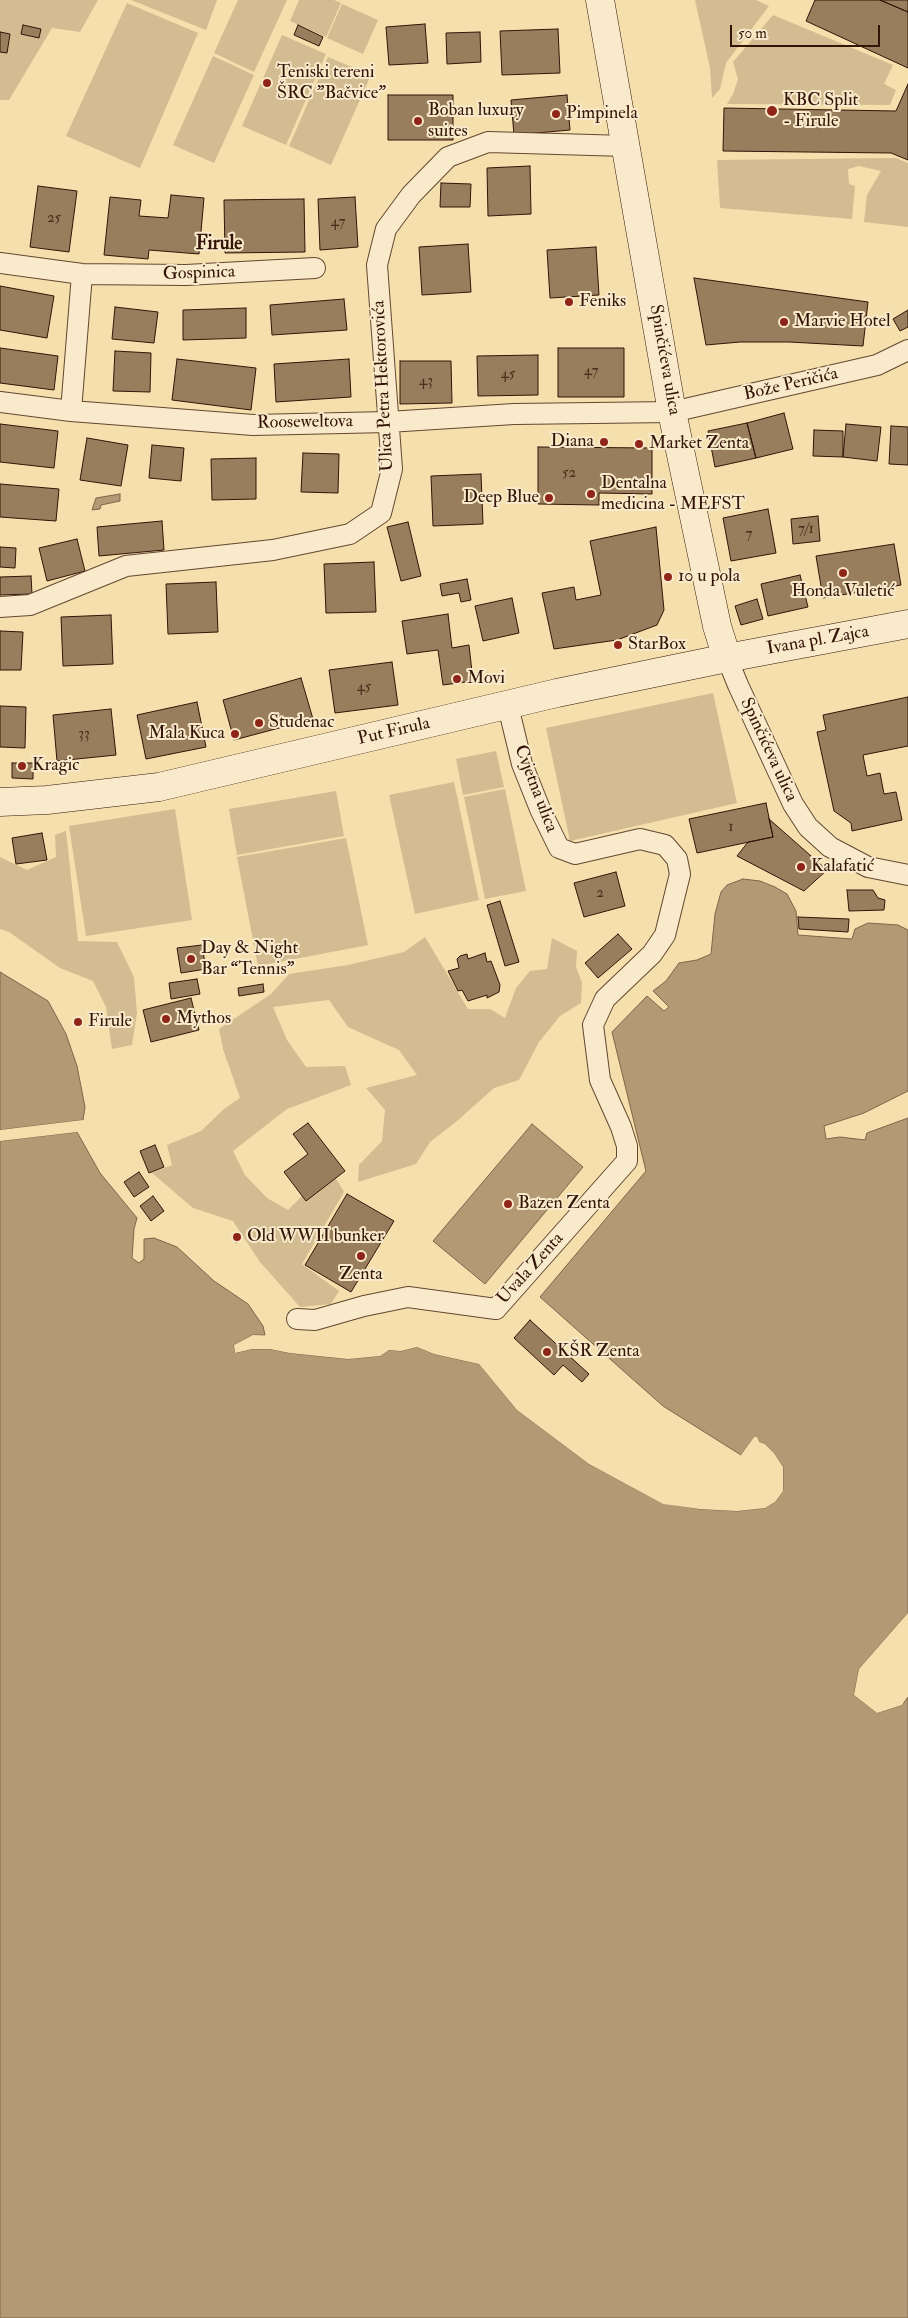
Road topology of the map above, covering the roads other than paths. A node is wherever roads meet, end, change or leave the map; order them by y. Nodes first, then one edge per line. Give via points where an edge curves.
1 (600, 0) edge
2 (626, 146) junction
3 (0, 263) edge
4 (315, 268) dead end
5 (82, 274) junction
6 (908, 350) edge
7 (0, 402) edge
8 (71, 410) junction
9 (672, 412) junction
10 (388, 422) junction
11 (0, 607) edge
12 (908, 624) edge
13 (727, 658) junction
14 (508, 706) junction
15 (0, 802) edge
16 (680, 874) joint
17 (908, 876) edge
18 (297, 1319) dead end

1 - 2 street, Spinčićeva ulica
2 - 9 street, Spinčićeva ulica
2 - 10 street, Ulica Petra Hektorovića via 488,142 448,157 410,195 386,229 377,265
3 - 5 street, Gospinica
4 - 5 street, Gospinica via 186,275
5 - 8 street
6 - 9 street, Bože Peričića via 877,366
7 - 8 street, Rooseweltova
8 - 10 street, Rooseweltova via 253,424
9 - 10 street, Rooseweltova via 514,414
9 - 13 street, Spinčićeva ulica via 717,626
10 - 11 street, Ulica Petra Hektorovića via 392,469 381,513 350,534 273,550 126,566 30,605
12 - 13 street, Ivana pl. Zajca
13 - 14 street, Put Firula
13 - 17 street, Spinčićeva ulica via 793,804 808,828 830,847 868,868
14 - 15 street, Put Firula via 159,787
14 - 16 street, Cvjetna ulica via 522,764 559,848 575,854 640,840 665,845 677,859
16 - 18 street, Uvala Zenta via 665,935 652,954 604,999 593,1025 600,1080 621,1127 627,1146 627,1161 496,1309 408,1297 315,1320

